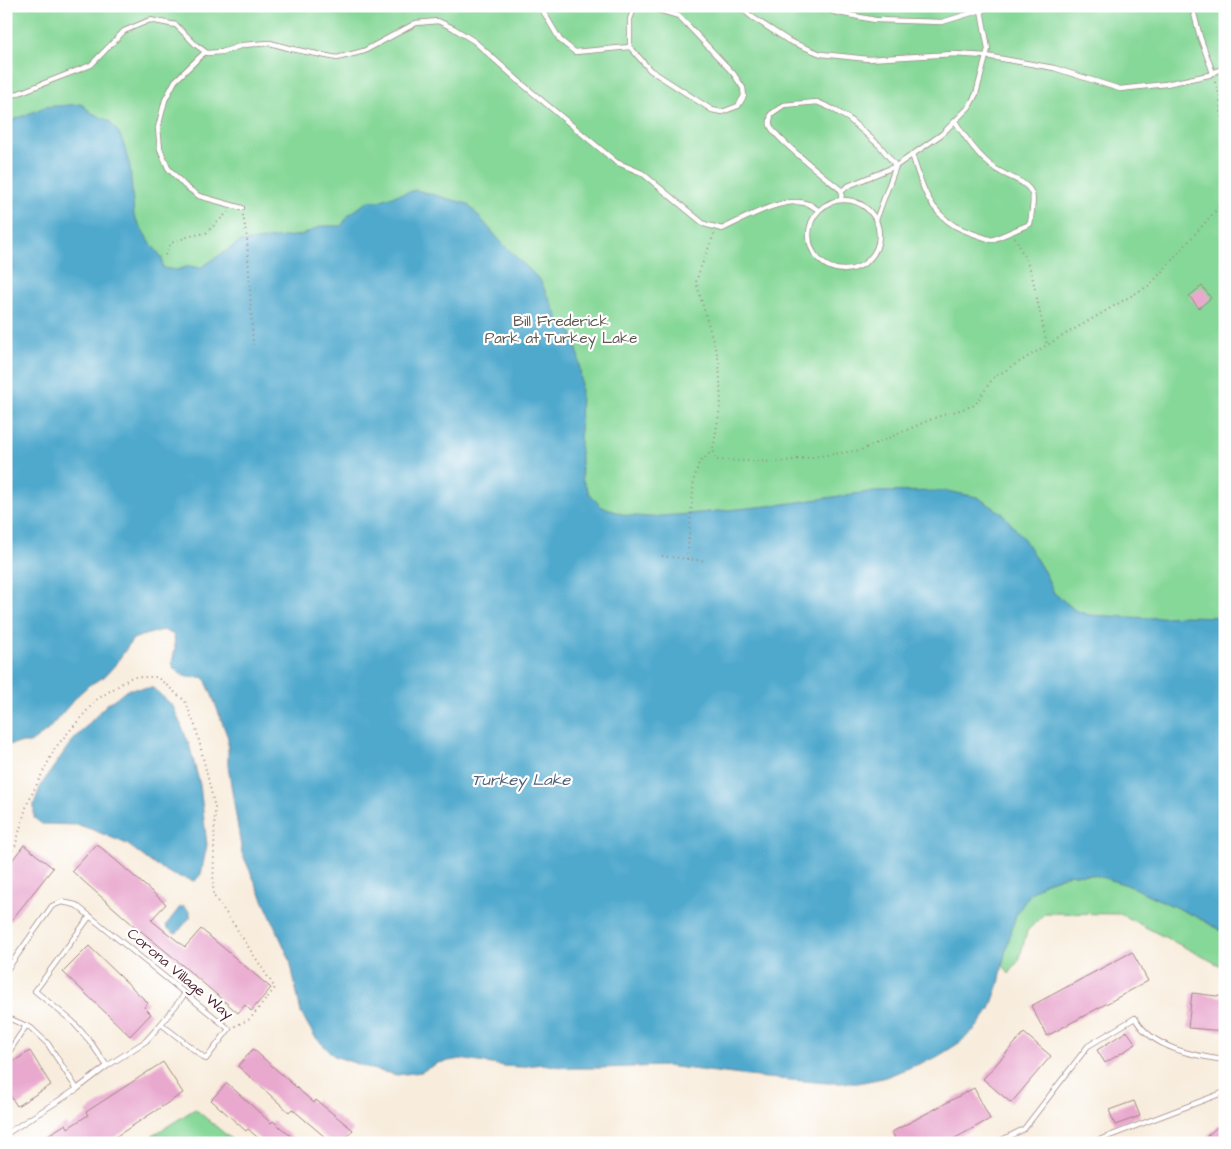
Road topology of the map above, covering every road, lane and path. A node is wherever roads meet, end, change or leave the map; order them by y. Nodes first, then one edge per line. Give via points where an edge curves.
1 (540, 6) edge
2 (627, 6) edge
3 (645, 6) edge
4 (739, 6) edge
5 (824, 6) edge
6 (1005, 6) edge
7 (1192, 6) edge
8 (635, 8) edge
9 (981, 10) junction
10 (630, 47) junction
11 (205, 52) junction
12 (986, 56) junction
13 (1225, 67) edge
14 (1213, 72) junction
15 (6, 98) edge
16 (955, 121) junction
17 (1225, 148) edge
18 (912, 154) junction
19 (896, 166) junction
20 (842, 191) junction
21 (841, 199) junction
22 (1225, 200) edge
23 (242, 208) junction
24 (818, 210) junction
25 (876, 220) junction
26 (716, 228) junction
27 (1013, 232) junction
28 (166, 254) dead end
29 (253, 345) dead end
30 (1047, 345) junction
31 (713, 450) junction
32 (662, 556) dead end
33 (687, 559) junction
34 (706, 561) dead end
35 (6, 858) edge
36 (90, 916) junction
37 (6, 972) edge
38 (185, 994) junction
39 (6, 1017) edge
40 (161, 1024) junction
41 (26, 1026) junction
42 (229, 1029) junction
43 (6, 1056) edge
44 (1225, 1060) edge
45 (107, 1066) junction
46 (77, 1089) junction
47 (1225, 1092) edge
48 (6, 1134) edge
49 (996, 1143) edge
50 (1091, 1143) edge

1 - 10 lane via 560,40 575,52
2 - 8 lane
3 - 10 lane via 679,16 733,73 744,88 744,96 738,106 722,112 712,110 650,70
4 - 12 lane via 789,41 821,54 868,59 954,54
5 - 9 lane via 834,12 875,20 942,22
6 - 9 lane
7 - 14 lane
8 - 10 lane via 630,19
9 - 12 lane via 988,49
11 - 15 lane via 176,25 150,20 124,31 91,65
11 - 23 lane via 175,81 165,100 158,128 160,149 168,168 185,186 199,196
11 - 26 lane via 222,52 243,45 270,42 337,58 364,51 416,23 438,21 474,41 616,162 642,174 704,224
12 - 14 lane via 1054,68 1120,89 1166,84
12 - 16 lane via 976,94
13 - 14 lane
14 - 17 path
16 - 18 lane
16 - 27 lane via 968,142 988,163 1028,186 1033,196 1030,224
18 - 19 lane
18 - 27 lane via 930,202 944,217 956,226 992,240
19 - 20 lane
19 - 20 lane via 880,146 849,119 817,102 784,105 771,114 770,125 776,134
19 - 25 lane
20 - 21 lane
21 - 24 lane
21 - 25 lane via 865,206
22 - 30 path via 1150,284
23 - 28 path via 229,211 206,233 171,242
23 - 29 path via 247,238
24 - 25 lane via 812,218 808,237 810,248 824,264 840,270 852,269 865,262 875,251 878,242
24 - 26 lane via 807,203 777,205 722,229
26 - 31 path via 696,282 719,361 721,401
27 - 30 path via 1031,271
30 - 31 path via 993,378 975,405 934,418 861,450 778,462 716,460
31 - 33 path via 698,463 694,479
32 - 33 path
33 - 34 path
35 - 42 path via 15,847 27,804 55,748 96,700 132,677 157,677 185,701 196,728 216,808 213,895 275,988 250,1019
36 - 37 lane, Corona Village Way via 76,905 62,902 52,906
36 - 38 lane, Corona Village Way
36 - 45 lane via 35,991 72,1021
38 - 40 lane
38 - 42 lane, Corona Village Way
39 - 41 lane
40 - 42 lane, Corona Village Way via 206,1059
40 - 45 lane via 146,1041
41 - 43 lane
41 - 46 lane via 48,1044
44 - 49 lane via 1165,1045 1150,1036 1135,1018 1088,1046 1024,1129
45 - 46 lane
46 - 48 lane
47 - 50 lane

